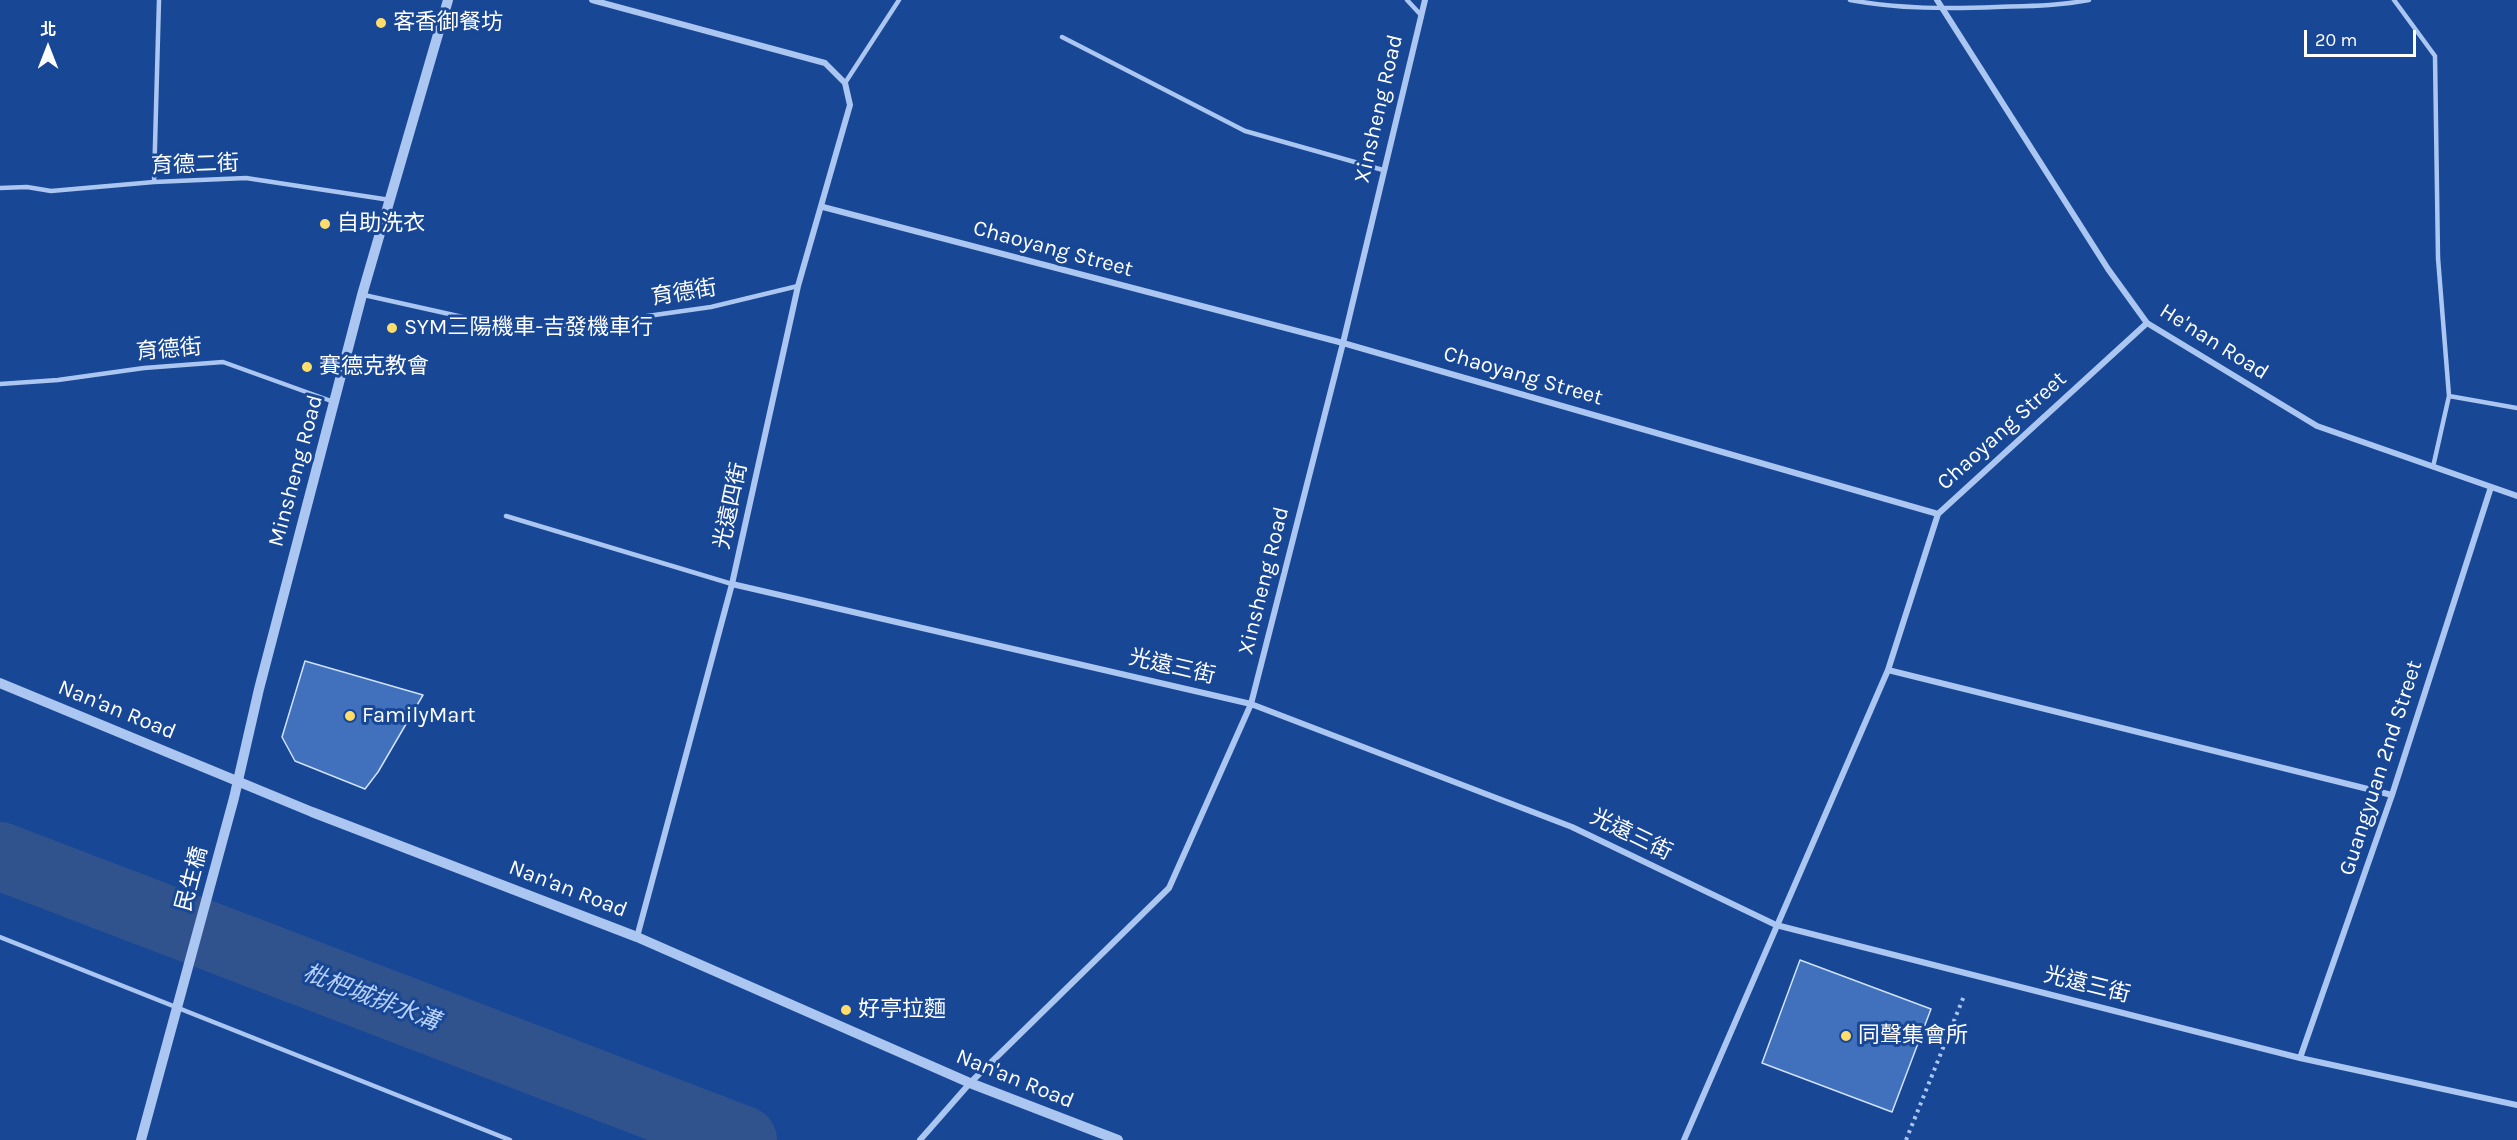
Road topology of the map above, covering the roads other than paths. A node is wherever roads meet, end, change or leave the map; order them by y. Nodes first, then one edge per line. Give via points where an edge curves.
1 (159, 0) edge
2 (448, 0) edge
3 (592, 0) edge
4 (899, 0) edge
5 (1407, 0) edge
6 (1425, 0) edge
7 (1850, 0) edge
8 (1937, 0) edge
9 (2089, 0) edge
10 (2394, 0) edge
11 (1944, 9) junction
12 (1420, 14) junction
13 (1062, 37) dead end
14 (845, 83) junction
15 (1383, 170) junction
16 (154, 182) junction
17 (0, 188) edge
18 (390, 200) junction
19 (823, 207) junction
20 (798, 286) junction
21 (362, 295) junction
22 (2147, 323) junction
23 (1343, 343) junction
24 (0, 384) edge
25 (2449, 396) junction
26 (335, 402) junction
27 (2517, 408) edge
28 (2433, 467) junction
29 (2491, 488) junction
30 (2517, 496) edge
31 (1938, 514) junction
32 (506, 516) dead end
33 (732, 584) junction
34 (1888, 670) junction
35 (0, 683) edge
36 (1251, 704) junction
37 (239, 780) junction
38 (2392, 795) junction
39 (1776, 925) junction
40 (637, 936) junction
41 (0, 937) edge
42 (176, 1007) junction
43 (2300, 1058) junction
44 (969, 1083) junction
45 (2517, 1105) edge
46 (141, 1140) edge
47 (510, 1140) edge
48 (920, 1140) edge
49 (1118, 1140) edge
50 (1684, 1140) edge

1 - 16 lane
2 - 18 street, Minsheng Road
3 - 14 street via 825,63
4 - 14 lane
5 - 12 lane
6 - 12 street, Xinsheng Road
7 - 11 lane
8 - 11 street, He'nan Road
9 - 11 lane via 2063,5
10 - 25 lane via 2435,57 2438,258
11 - 22 street, He'nan Road via 2108,269
12 - 15 street, Xinsheng Road
13 - 15 lane via 1245,131
14 - 19 street, 光遠四街 via 850,105
15 - 23 street, Xinsheng Road
16 - 17 lane, 育德二街 via 51,191
16 - 18 lane, 育德二街 via 246,178
18 - 21 street, Minsheng Road
19 - 20 street, 光遠四街
19 - 23 street, Chaoyang Street
20 - 21 lane, 育德街 via 711,307 584,325 512,328
20 - 33 street, 光遠四街
21 - 26 street, Minsheng Road
22 - 28 street, He'nan Road via 2317,426
22 - 31 street, Chaoyang Street
23 - 31 street, Chaoyang Street
23 - 36 street, Xinsheng Road
24 - 26 lane, 育德街 via 223,362
25 - 27 lane
25 - 28 lane
26 - 37 street, Minsheng Road via 259,688
28 - 29 street, He'nan Road
29 - 30 street, He'nan Road
29 - 38 street, Guangyuan 2nd Street
31 - 34 street
32 - 33 lane
33 - 36 street, 光遠三街
33 - 40 street, 光遠四街
34 - 38 street
34 - 39 street
35 - 37 street, Nan'an Road
36 - 39 street, 光遠三街 via 1572,827
36 - 44 street, Xinsheng Road via 1169,888
37 - 40 street, Nan'an Road via 312,812
37 - 42 street, 民生橋
38 - 43 street, Guangyuan 2nd Street
39 - 43 street, 光遠三街
39 - 50 street
40 - 44 street, Nan'an Road
41 - 42 lane
42 - 46 street
42 - 47 lane
43 - 45 street, 光遠三街
44 - 48 street, Xinsheng Road
44 - 49 street, Nan'an Road

